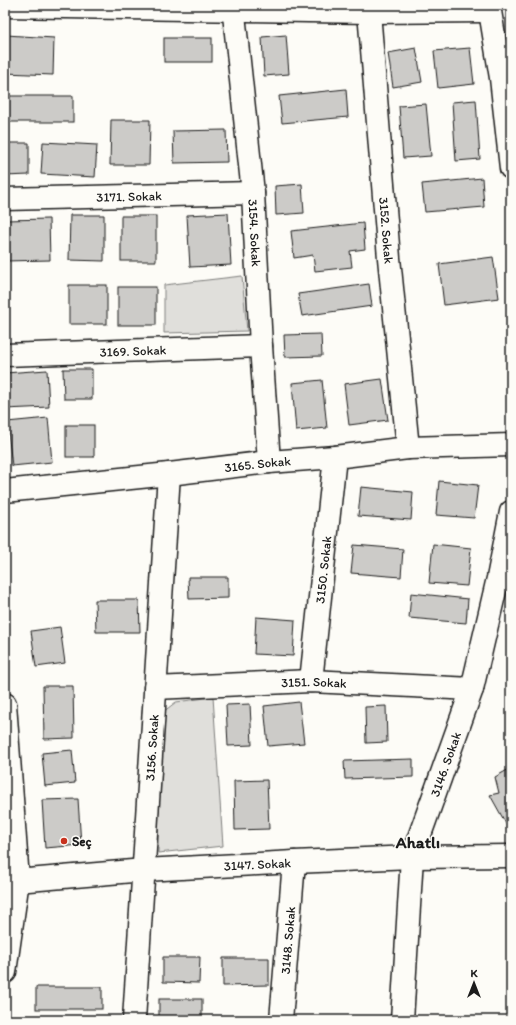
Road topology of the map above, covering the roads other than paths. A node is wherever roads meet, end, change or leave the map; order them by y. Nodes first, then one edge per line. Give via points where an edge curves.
1 (5, 6) edge
2 (233, 7) edge
3 (489, 8) edge
4 (369, 12) junction
5 (506, 78) edge
6 (511, 168) edge
7 (253, 193) junction
8 (5, 199) edge
9 (261, 346) junction
10 (5, 355) edge
11 (511, 445) edge
12 (408, 448) junction
13 (335, 457) junction
14 (269, 462) junction
15 (169, 474) junction
16 (5, 491) edge
17 (511, 512) edge
18 (504, 578) edge
19 (311, 682) junction
20 (155, 688) junction
21 (472, 689) junction
22 (5, 704) edge
23 (511, 856) edge
24 (412, 857) junction
25 (294, 862) junction
26 (144, 870) junction
27 (12, 881) edge
28 (5, 972) edge
29 (134, 1020) edge
30 (281, 1020) edge
31 (402, 1020) edge

1 - 2 street
2 - 4 street
2 - 7 street, 3154. Sokak
3 - 4 street
3 - 5 street
4 - 12 street, 3152. Sokak
5 - 6 street
7 - 8 street, 3171. Sokak
7 - 9 street, 3154. Sokak
9 - 10 street, 3169. Sokak
9 - 14 street, 3154. Sokak
11 - 12 street, 3165. Sokak
12 - 13 street, 3165. Sokak
13 - 14 street, 3165. Sokak
13 - 19 street, 3150. Sokak
14 - 15 street, 3165. Sokak
15 - 16 street, 3165. Sokak
15 - 20 street, 3156. Sokak
17 - 18 street, 3146. Sokak
18 - 21 street, 3146. Sokak
19 - 20 street, 3151. Sokak
19 - 21 street, 3151. Sokak
20 - 26 street, 3156. Sokak
21 - 24 street, 3146. Sokak
22 - 27 street
23 - 24 street, 3147. Sokak
24 - 25 street, 3147. Sokak
24 - 31 street, 3146. Sokak
25 - 26 street, 3147. Sokak
25 - 30 street, 3148. Sokak
26 - 27 street, 3147. Sokak
26 - 29 street, 3156. Sokak
27 - 28 street

